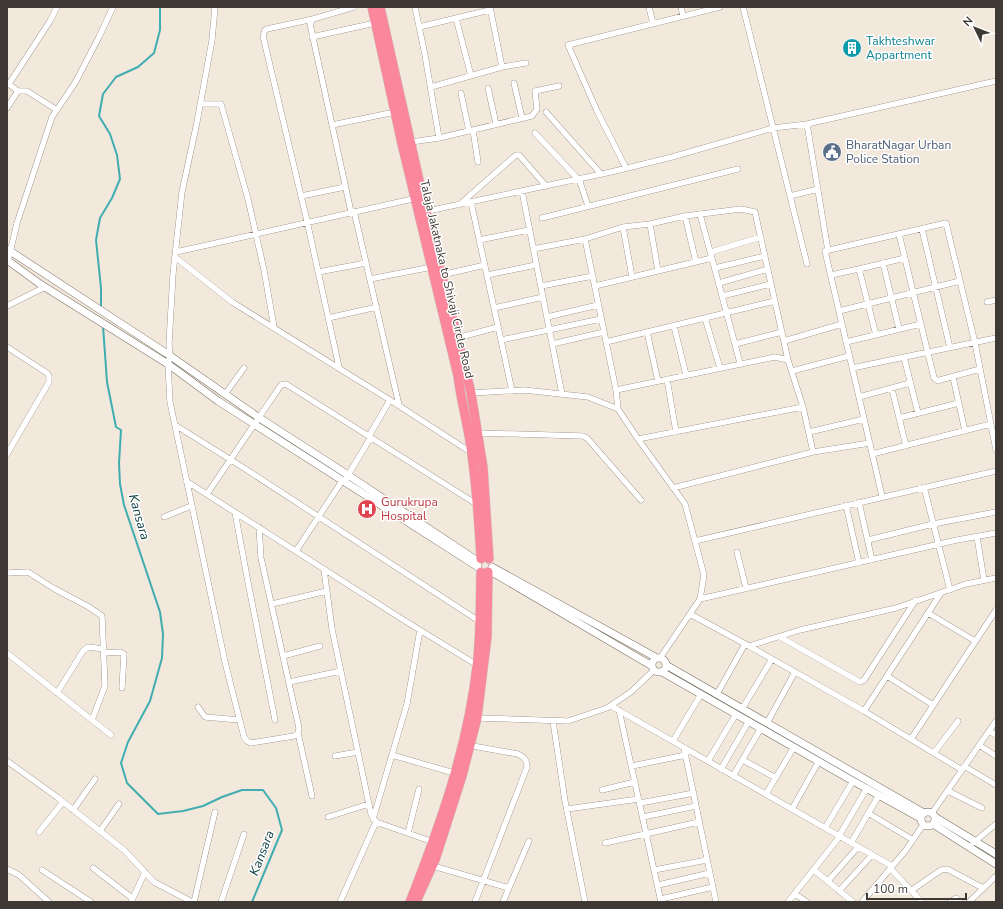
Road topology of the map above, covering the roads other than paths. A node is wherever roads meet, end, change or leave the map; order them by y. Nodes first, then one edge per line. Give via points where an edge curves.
1 (57, 7) edge
2 (114, 7) edge
3 (215, 7) edge
4 (354, 7) edge
5 (372, 7) edge
6 (380, 7) edge
7 (415, 7) edge
8 (649, 7) edge
9 (681, 7) edge
10 (720, 7) edge
11 (743, 7) edge
12 (490, 8) edge
13 (683, 16) junction
14 (456, 18) junction
15 (313, 19) junction
16 (375, 23) junction
17 (653, 24) junction
18 (419, 27) junction
19 (312, 37) junction
20 (526, 63) dead end
21 (502, 67) junction
22 (471, 76) junction
23 (996, 81) edge
24 (8, 83) edge
25 (514, 83) dead end
26 (559, 86) dead end
27 (431, 87) junction
28 (488, 88) dead end
29 (18, 91) junction
30 (461, 93) dead end
31 (200, 104) junction
32 (7, 108) edge
33 (57, 110) junction
34 (395, 112) junction
35 (546, 112) dead end
36 (522, 118) junction
37 (496, 124) junction
38 (807, 124) junction
39 (332, 125) junction
40 (773, 128) junction
41 (471, 130) junction
42 (535, 133) dead end
43 (440, 138) junction
44 (411, 142) junction
45 (478, 162) dead end
46 (626, 168) junction
47 (738, 169) dead end
48 (601, 174) junction
49 (578, 179) junction
50 (546, 186) junction
51 (346, 187) junction
52 (818, 189) junction
53 (522, 191) junction
54 (301, 196) junction
55 (790, 196) junction
56 (419, 197) junction
57 (471, 202) junction
58 (459, 205) junction
59 (588, 206) junction
60 (353, 212) junction
61 (422, 212) junction
62 (700, 214) junction
63 (685, 216) junction
64 (542, 218) dead end
65 (307, 221) junction
66 (650, 224) junction
67 (623, 227) junction
68 (922, 229) junction
69 (529, 230) junction
70 (256, 233) junction
71 (899, 234) junction
72 (761, 237) junction
73 (585, 239) junction
74 (479, 240) junction
75 (533, 249) junction
76 (9, 250) edge
77 (828, 251) junction
78 (710, 252) junction
79 (175, 254) junction
80 (765, 256) junction
81 (712, 258) junction
82 (905, 258) junction
83 (8, 260) edge
84 (366, 262) junction
85 (696, 262) junction
86 (883, 263) junction
87 (807, 264) dead end
88 (485, 265) junction
89 (536, 265) junction
90 (432, 267) junction
91 (715, 268) junction
92 (768, 269) junction
93 (859, 269) junction
94 (658, 271) junction
95 (318, 272) junction
96 (442, 275) junction
97 (487, 275) junction
98 (831, 275) junction
99 (593, 276) junction
100 (632, 277) junction
101 (370, 280) junction
102 (960, 281) junction
103 (719, 283) junction
104 (771, 284) junction
105 (541, 286) junction
106 (595, 286) junction
107 (45, 287) junction
108 (936, 287) junction
109 (913, 292) junction
110 (722, 296) junction
111 (543, 297) junction
112 (891, 297) junction
113 (996, 300) edge
114 (775, 301) junction
115 (987, 302) dead end
116 (868, 303) junction
117 (598, 305) junction
118 (7, 306) edge
119 (376, 307) junction
120 (494, 308) junction
121 (839, 311) junction
122 (727, 313) junction
123 (547, 317) junction
124 (328, 318) junction
125 (601, 318) junction
126 (705, 318) junction
127 (842, 324) junction
128 (921, 324) junction
129 (674, 326) junction
130 (274, 327) junction
131 (498, 327) junction
132 (899, 329) junction
133 (549, 330) junction
134 (604, 332) junction
135 (647, 332) junction
136 (782, 332) junction
137 (876, 334) junction
138 (457, 338) junction
139 (996, 338) edge
140 (501, 340) junction
141 (784, 341) junction
142 (606, 342) junction
143 (846, 342) junction
144 (975, 343) junction
145 (552, 344) junction
146 (735, 344) junction
147 (7, 347) edge
148 (950, 348) junction
149 (928, 352) junction
150 (170, 356) junction
151 (850, 356) junction
152 (904, 357) junction
153 (788, 360) junction
154 (740, 363) junction
155 (168, 364) junction
156 (244, 368) dead end
157 (339, 368) junction
158 (720, 368) junction
159 (852, 368) junction
160 (980, 369) junction
161 (792, 371) junction
162 (686, 375) junction
163 (953, 377) junction
164 (667, 379) junction
165 (658, 381) junction
166 (910, 383) junction
167 (892, 389) junction
168 (616, 390) junction
169 (512, 391) junction
170 (471, 393) junction
171 (225, 394) junction
172 (562, 394) junction
173 (859, 397) junction
174 (390, 400) junction
175 (959, 403) junction
176 (399, 405) junction
177 (803, 407) junction
178 (618, 409) junction
179 (918, 413) junction
180 (258, 417) junction
181 (899, 418) junction
182 (864, 419) junction
183 (254, 424) junction
184 (991, 424) junction
185 (175, 425) junction
186 (965, 431) junction
187 (676, 432) junction
188 (808, 432) junction
189 (478, 433) junction
190 (370, 436) junction
191 (638, 439) junction
192 (870, 443) junction
193 (906, 446) junction
194 (996, 450) edge
195 (813, 452) junction
196 (472, 453) junction
197 (7, 454) edge
198 (872, 454) junction
199 (231, 460) junction
200 (996, 471) edge
201 (348, 475) junction
202 (186, 481) junction
203 (343, 481) junction
204 (924, 487) junction
205 (673, 488) junction
206 (207, 494) junction
207 (882, 496) junction
208 (641, 500) dead end
209 (859, 502) junction
210 (478, 505) junction
211 (846, 505) junction
212 (191, 506) junction
213 (236, 512) junction
214 (996, 512) edge
215 (164, 517) dead end
216 (318, 517) junction
217 (933, 524) junction
218 (259, 527) junction
219 (996, 533) edge
220 (977, 537) junction
221 (868, 540) junction
222 (695, 541) junction
223 (938, 545) junction
224 (296, 551) junction
225 (737, 552) dead end
226 (872, 560) junction
227 (859, 563) junction
228 (485, 566) junction
229 (324, 570) junction
230 (7, 573) edge
231 (996, 578) edge
232 (984, 580) junction
233 (746, 588) junction
234 (327, 590) junction
235 (950, 590) junction
236 (941, 593) junction
237 (700, 599) junction
238 (915, 601) junction
239 (272, 604) junction
240 (996, 610) edge
241 (928, 613) junction
242 (690, 614) junction
243 (480, 621) junction
244 (420, 630) junction
245 (780, 637) junction
246 (975, 642) junction
247 (747, 645) junction
248 (320, 646) dead end
249 (104, 651) junction
250 (7, 653) edge
251 (283, 656) junction
252 (658, 658) junction
253 (772, 659) junction
254 (477, 665) junction
255 (652, 668) junction
256 (664, 668) junction
257 (341, 671) junction
258 (795, 672) junction
259 (887, 676) junction
260 (289, 682) junction
261 (122, 688) dead end
262 (57, 693) junction
263 (701, 694) junction
264 (717, 694) junction
265 (933, 705) junction
266 (611, 706) junction
267 (198, 708) dead end
268 (742, 709) junction
269 (619, 710) junction
270 (864, 711) junction
271 (736, 714) junction
272 (477, 718) junction
273 (92, 720) junction
274 (240, 720) junction
275 (275, 720) dead end
276 (553, 721) junction
277 (749, 721) junction
278 (958, 721) dead end
279 (996, 721) edge
280 (767, 723) junction
281 (761, 728) junction
282 (989, 731) junction
283 (298, 733) junction
284 (996, 734) edge
285 (112, 735) dead end
286 (911, 739) junction
287 (673, 741) junction
288 (467, 744) junction
289 (979, 746) junction
290 (794, 747) junction
291 (684, 748) junction
292 (358, 752) junction
293 (934, 753) junction
294 (392, 755) junction
295 (686, 755) junction
296 (335, 756) dead end
297 (996, 756) edge
298 (743, 760) junction
299 (7, 761) edge
300 (708, 761) junction
301 (819, 762) junction
302 (632, 766) junction
303 (963, 768) junction
304 (721, 769) junction
305 (454, 773) junction
306 (733, 776) junction
307 (776, 778) junction
308 (95, 779) dead end
309 (853, 781) junction
310 (635, 782) junction
311 (996, 785) edge
312 (867, 788) junction
313 (419, 789) dead end
314 (602, 790) dead end
315 (948, 791) junction
316 (694, 793) junction
317 (766, 794) junction
318 (879, 795) junction
319 (312, 796) dead end
320 (639, 801) junction
321 (63, 802) junction
322 (119, 804) dead end
323 (369, 804) junction
324 (696, 806) junction
325 (982, 808) dead end
326 (567, 809) junction
327 (792, 809) junction
328 (73, 810) junction
329 (215, 812) dead end
330 (868, 813) junction
331 (328, 817) dead end
332 (643, 817) junction
333 (933, 818) junction
334 (922, 819) junction
335 (374, 820) junction
336 (699, 822) junction
337 (996, 824) edge
338 (825, 828) junction
339 (39, 832) dead end
340 (100, 832) junction
341 (408, 833) junction
342 (244, 834) dead end
343 (646, 834) junction
344 (839, 836) junction
345 (913, 840) junction
346 (530, 841) dead end
347 (974, 841) junction
348 (433, 842) junction
349 (606, 843) dead end
350 (851, 843) junction
351 (858, 846) junction
352 (969, 848) junction
353 (996, 854) edge
354 (872, 855) junction
355 (707, 860) junction
356 (996, 864) edge
357 (433, 866) junction
358 (891, 867) junction
359 (93, 868) dead end
360 (7, 869) edge
361 (42, 870) dead end
362 (654, 870) junction
363 (814, 870) junction
364 (145, 872) junction
365 (710, 873) junction
366 (996, 876) edge
367 (483, 881) junction
368 (828, 881) junction
369 (658, 885) junction
370 (509, 888) junction
371 (713, 888) junction
372 (983, 888) junction
373 (912, 890) junction
374 (839, 891) junction
375 (795, 894) junction
376 (131, 900) edge
377 (661, 900) edge
378 (49, 902) edge
379 (91, 902) edge
380 (193, 902) edge
381 (221, 902) edge
382 (340, 902) edge
383 (410, 902) edge
384 (416, 902) edge
385 (475, 902) edge
386 (503, 902) edge
387 (585, 902) edge
388 (716, 902) edge
389 (788, 902) edge
390 (807, 902) edge
391 (853, 902) edge
392 (862, 902) edge
393 (922, 902) edge
394 (950, 902) edge
395 (960, 902) edge
396 (969, 902) edge

1 - 24 street
2 - 33 street
3 - 31 street via 212,40
4 - 15 street
5 - 16 highway, Talaja Jakatnaka to Shivaji Circle Road
6 - 44 highway, Talaja Jakatnaka to Shivaji Circle Road
7 - 18 street
8 - 17 street
9 - 13 street
10 - 13 street
11 - 40 street
12 - 14 street
12 - 21 street
13 - 17 street
14 - 18 street
14 - 22 street
15 - 19 street via 310,24
15 - 54 street via 268,29 264,33
16 - 19 street
16 - 34 highway, Talaja Jakatnaka to Shivaji Circle Road
17 - 46 street via 568,46
18 - 27 street
19 - 39 street
20 - 21 street
21 - 22 street
22 - 27 street
23 - 38 street
24 - 29 street
25 - 36 street
26 - 36 street via 535,91 536,111 532,116
27 - 43 street
28 - 37 street
29 - 32 street
29 - 33 street via 27,91
30 - 41 street
31 - 70 street via 221,104
31 - 79 street via 182,192
33 - 76 street via 52,117
34 - 39 street
34 - 56 highway, Talaja Jakatnaka to Shivaji Circle Road
35 - 48 street
36 - 37 street
37 - 41 street
38 - 40 street
38 - 52 street
39 - 51 street
40 - 46 street
40 - 55 street
41 - 43 street
41 - 45 street
42 - 49 street
43 - 44 street
44 - 56 highway, Talaja Jakatnaka to Shivaji Circle Road
46 - 48 street
47 - 59 street
48 - 49 street
49 - 50 street
49 - 59 street
50 - 53 street
50 - 58 street via 519,155 516,155
51 - 54 street
51 - 60 street
52 - 55 street
52 - 77 street
53 - 57 street
53 - 69 street
54 - 65 street
55 - 87 street
56 - 60 street
56 - 61 highway, Talaja Jakatnaka to Shivaji Circle Road
57 - 58 street
57 - 74 street
58 - 61 street
59 - 64 street
60 - 65 street
60 - 84 street
61 - 90 highway, Talaja Jakatnaka to Shivaji Circle Road
61 - 96 highway, Talaja Jakatnaka to Shivaji Circle Road
62 - 63 street
62 - 72 street via 741,209 755,212
62 - 78 street
63 - 66 street
63 - 85 street
65 - 70 street
65 - 95 street
66 - 67 street
66 - 94 street
67 - 73 street
67 - 100 street
68 - 71 street
68 - 102 street via 946,223
68 - 108 street
69 - 74 street
69 - 75 street
70 - 79 street
70 - 130 street
71 - 77 street
71 - 82 street
72 - 78 street
72 - 80 street
73 - 75 street
73 - 99 street
74 - 88 street
75 - 89 street
76 - 83 street
76 - 150 street
77 - 98 street via 825,251
78 - 81 street
79 - 130 street via 232,302
79 - 150 street
80 - 91 street
80 - 92 street
81 - 85 street
81 - 91 street
82 - 86 street
82 - 109 street
83 - 107 street
84 - 95 street
84 - 101 street
85 - 94 street
86 - 93 street
86 - 112 street
88 - 96 street
88 - 97 street
89 - 97 street
89 - 105 street
90 - 101 street
90 - 196 highway, Talaja Jakatnaka to Shivaji Circle Road via 458,376
91 - 103 street
92 - 103 street
92 - 104 street
93 - 98 street
93 - 116 street
94 - 100 street
95 - 124 street
96 - 138 highway, Talaja Jakatnaka to Shivaji Circle Road
97 - 120 street
98 - 121 street
99 - 105 street
99 - 106 street
100 - 106 street
101 - 119 street
102 - 108 street
102 - 144 street
103 - 110 street
104 - 110 street
104 - 114 street
105 - 111 street
106 - 117 street
107 - 118 street
107 - 155 street
108 - 109 street
108 - 148 street
109 - 112 street
109 - 128 street
110 - 122 street
111 - 120 street
111 - 123 street
112 - 116 street
112 - 132 street
113 - 115 street
114 - 122 street
114 - 136 street
116 - 121 street
116 - 137 street
117 - 123 street
117 - 125 street
119 - 124 street
119 - 176 street
120 - 131 street
121 - 127 street
122 - 126 street
122 - 146 street
123 - 133 street
124 - 157 street
125 - 133 street
125 - 134 street
126 - 129 street
126 - 158 street
127 - 141 street
127 - 143 street
128 - 132 street
128 - 149 street
129 - 135 street
129 - 162 street
130 - 157 street
131 - 138 street
131 - 140 street
132 - 137 street
133 - 140 street
133 - 145 street
134 - 142 street
134 - 145 street
135 - 142 street
135 - 165 street
136 - 141 street
136 - 146 street
137 - 143 street
138 - 170 highway, Talaja Jakatnaka to Shivaji Circle Road
139 - 144 street
140 - 169 street
141 - 153 street
142 - 168 street
143 - 151 street
144 - 148 street
144 - 160 street
145 - 172 street
146 - 154 street
147 - 197 street via 50,376 49,382
148 - 149 street
149 - 152 street
149 - 163 street via 936,380
150 - 155 street
150 - 171 street
151 - 159 street
151 - 161 street
152 - 159 street
152 - 166 street
153 - 154 street via 775,357
153 - 161 street
154 - 158 street
155 - 183 street
155 - 185 street via 170,402
156 - 171 street
157 - 174 street
158 - 162 street
159 - 173 street
160 - 163 street
160 - 184 street
161 - 177 street
162 - 164 street
163 - 175 street
164 - 165 street
164 - 187 street
165 - 168 street
166 - 167 street
166 - 179 street
167 - 173 street
167 - 181 street
168 - 178 street
169 - 170 street
169 - 172 street
170 - 189 highway, Talaja Jakatnaka to Shivaji Circle Road
171 - 180 street
172 - 178 street via 588,397
173 - 182 street
174 - 176 street
174 - 190 street
175 - 179 street
175 - 186 street
176 - 196 street
177 - 187 street
177 - 188 street
178 - 191 street
179 - 181 street
180 - 183 street
180 - 190 street via 281,385 286,384
180 - 201 street
181 - 193 street
182 - 188 street
182 - 192 street
183 - 199 street
183 - 203 street
184 - 186 street
184 - 194 street
185 - 199 street
185 - 202 street
186 - 193 street
187 - 191 street
188 - 195 street
189 - 208 street via 583,436
189 - 228 highway, Talaja Jakatnaka to Shivaji Circle Road via 484,467
190 - 201 street
190 - 210 street
191 - 205 street
192 - 195 street
192 - 198 street
193 - 198 street
195 - 205 street
196 - 210 highway, Talaja Jakatnaka to Shivaji Circle Road
198 - 207 street
199 - 206 street
199 - 216 street
200 - 204 street
201 - 203 street
201 - 228 street
202 - 206 street
202 - 212 street
203 - 216 street
203 - 228 street
204 - 207 street
204 - 217 street
205 - 222 street via 685,504
206 - 213 street
207 - 209 street
209 - 211 street
209 - 221 street
210 - 228 highway, Talaja Jakatnaka to Shivaji Circle Road
211 - 222 street
211 - 227 street
212 - 215 street
212 - 274 street
213 - 218 street
213 - 275 street
214 - 217 street
216 - 224 street
216 - 243 street
217 - 221 street
217 - 223 street
218 - 224 street
218 - 239 street via 262,558
219 - 220 street
220 - 223 street
220 - 232 street
221 - 226 street
222 - 237 street via 704,575
223 - 226 street
223 - 235 street
224 - 229 street
225 - 233 street
226 - 227 street
227 - 233 street
228 - 243 highway, Talaja Jakatnaka to Shivaji Circle Road
228 - 252 street
228 - 255 street
228 - 272 highway, Talaja Jakatnaka to Shivaji Circle Road via 487,637
229 - 234 street
229 - 244 street
230 - 249 street via 28,572 53,588 90,606 102,616
231 - 232 street
232 - 235 street
233 - 237 street
234 - 239 street
234 - 257 street
235 - 236 street
236 - 238 street
236 - 241 street
237 - 242 street
238 - 245 street
238 - 245 street via 864,680 860,682
239 - 251 street
240 - 246 street
241 - 246 street
241 - 259 street
242 - 247 street
242 - 252 street
243 - 254 highway, Talaja Jakatnaka to Shivaji Circle Road
244 - 254 street
244 - 294 street via 407,704
245 - 247 street
246 - 265 street
247 - 253 street
247 - 264 street
248 - 251 street
249 - 261 street via 124,654
249 - 262 street via 88,648 84,651
249 - 273 street via 105,686
250 - 262 street
251 - 260 street
252 - 255 street via 654,660
252 - 256 street via 664,660
253 - 258 street
253 - 268 street
254 - 288 highway, Talaja Jakatnaka to Shivaji Circle Road
255 - 256 street via 656,672
255 - 266 street via 631,692
256 - 263 street
256 - 264 street
257 - 260 street
257 - 292 street
258 - 270 street
258 - 280 street
259 - 265 street
259 - 270 street
260 - 283 street
262 - 273 street
263 - 271 street
263 - 287 street
264 - 268 street
265 - 286 street
266 - 269 street
266 - 276 street via 568,721
267 - 274 street via 202,715 208,718
268 - 280 street
269 - 287 street
269 - 302 street
270 - 286 street
271 - 277 street
271 - 300 street
272 - 276 street
272 - 288 highway, Talaja Jakatnaka to Shivaji Circle Road
273 - 285 street
274 - 283 street via 244,737 251,742 294,736
276 - 326 street
277 - 281 street
277 - 304 street
278 - 293 street
279 - 282 street
280 - 334 street
281 - 290 street
281 - 298 street
282 - 284 street
282 - 289 street
283 - 319 street
286 - 293 street
287 - 291 street
288 - 305 highway, Talaja Jakatnaka to Shivaji Circle Road
288 - 357 highway, Talaja Jakatnaka to Shivaji Circle Road via 462,776
288 - 367 street via 518,754 527,762
289 - 297 street
289 - 303 street
290 - 301 street
290 - 307 street
291 - 295 street
291 - 300 street
292 - 296 street
292 - 323 street
293 - 303 street
294 - 305 street
294 - 335 street
295 - 302 street
295 - 316 street
298 - 306 street
298 - 307 street
299 - 321 street
300 - 304 street
301 - 309 street
301 - 327 street
302 - 310 street
303 - 311 street
303 - 315 street
304 - 306 street
305 - 348 highway, Talaja Jakatnaka to Shivaji Circle Road
306 - 317 street
307 - 317 street
308 - 328 street
309 - 312 street
309 - 338 street
310 - 314 street
310 - 320 street
312 - 318 street
312 - 344 street
313 - 341 street
315 - 325 street
315 - 333 street
316 - 320 street
316 - 324 street
317 - 327 street
318 - 330 street
318 - 334 street
320 - 326 street
320 - 332 street
321 - 328 street
321 - 339 street
322 - 340 street
323 - 331 street
323 - 335 street
324 - 332 street
324 - 336 street
326 - 387 street
327 - 338 street
328 - 340 street
329 - 380 street
330 - 345 street
330 - 350 street
332 - 343 street
333 - 334 street via 927,812
333 - 334 street via 928,827
333 - 347 street
333 - 352 street
334 - 345 street
335 - 341 street
335 - 382 street
336 - 343 street
336 - 355 street
337 - 347 street
338 - 344 street
340 - 364 street via 124,850
341 - 348 street
342 - 381 street
343 - 349 street
343 - 362 street
344 - 350 street
344 - 363 street
345 - 358 street
346 - 370 street
347 - 352 street
347 - 353 street
348 - 383 highway, Talaja Jakatnaka to Shivaji Circle Road
350 - 351 street
351 - 354 street
351 - 368 street
352 - 356 street
354 - 358 street
354 - 374 street
355 - 362 street
355 - 365 street
357 - 367 street
357 - 384 highway, Talaja Jakatnaka to Shivaji Circle Road
358 - 373 street
358 - 392 street
359 - 376 street
360 - 378 street via 19,875
361 - 379 street
362 - 369 street
363 - 368 street
363 - 375 street
364 - 376 street
364 - 380 street via 154,882
365 - 369 street
365 - 371 street
366 - 372 street
367 - 370 street
367 - 385 street
368 - 374 street
369 - 377 street
370 - 386 street
371 - 377 street
371 - 388 street
372 - 373 street via 947,869 941,870
372 - 396 street
373 - 393 street
374 - 391 street
375 - 389 street
375 - 390 street
394 - 395 street via 956,898

